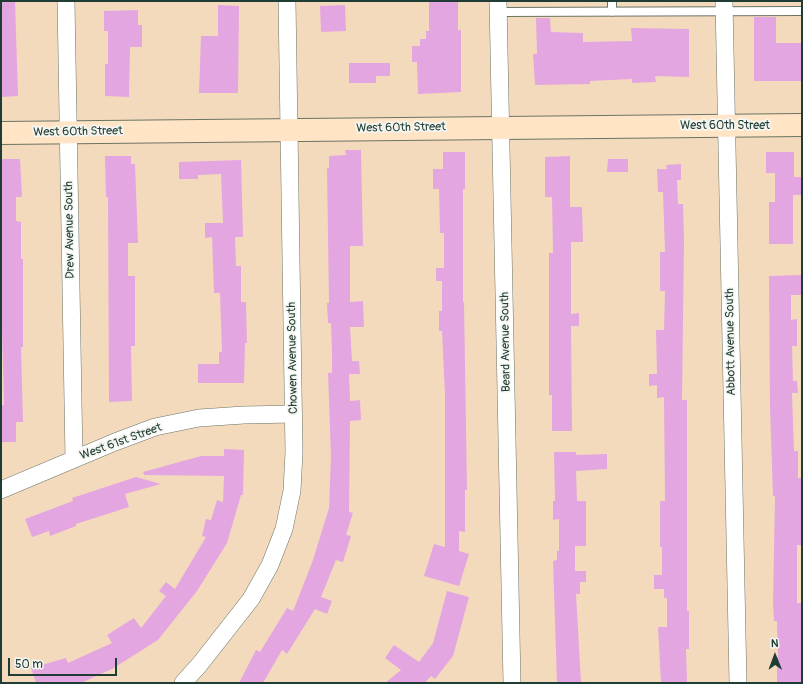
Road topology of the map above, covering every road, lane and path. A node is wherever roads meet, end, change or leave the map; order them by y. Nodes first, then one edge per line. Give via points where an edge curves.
1 (66, 1) edge
2 (287, 1) edge
3 (612, 1) edge
4 (724, 6) edge
5 (498, 7) edge
6 (802, 11) edge
7 (612, 12) junction
8 (802, 125) edge
9 (727, 126) junction
10 (502, 127) junction
11 (289, 130) junction
12 (68, 132) junction
13 (1, 133) edge
14 (294, 414) junction
15 (74, 459) junction
16 (1, 490) edge
17 (183, 683) edge
18 (512, 683) edge
19 (738, 683) edge

1 - 12 street, Drew Avenue South
2 - 11 street, Chowen Avenue South
3 - 7 lane
4 - 6 lane
4 - 7 lane
4 - 9 street, Abbott Avenue South
5 - 7 lane
5 - 10 street, Beard Avenue South
8 - 9 street, West 60th Street
9 - 10 street, West 60th Street
9 - 19 street, Abbott Avenue South
10 - 11 street, West 60th Street
10 - 18 street, Beard Avenue South
11 - 12 street, West 60th Street
11 - 14 street, Chowen Avenue South
12 - 13 street, West 60th Street
12 - 15 street, Drew Avenue South
14 - 15 street, West 61st Street via 199,418 155,428
14 - 17 street, Chowen Avenue South via 292,491 284,529 270,565 251,599
15 - 16 street, West 61st Street

